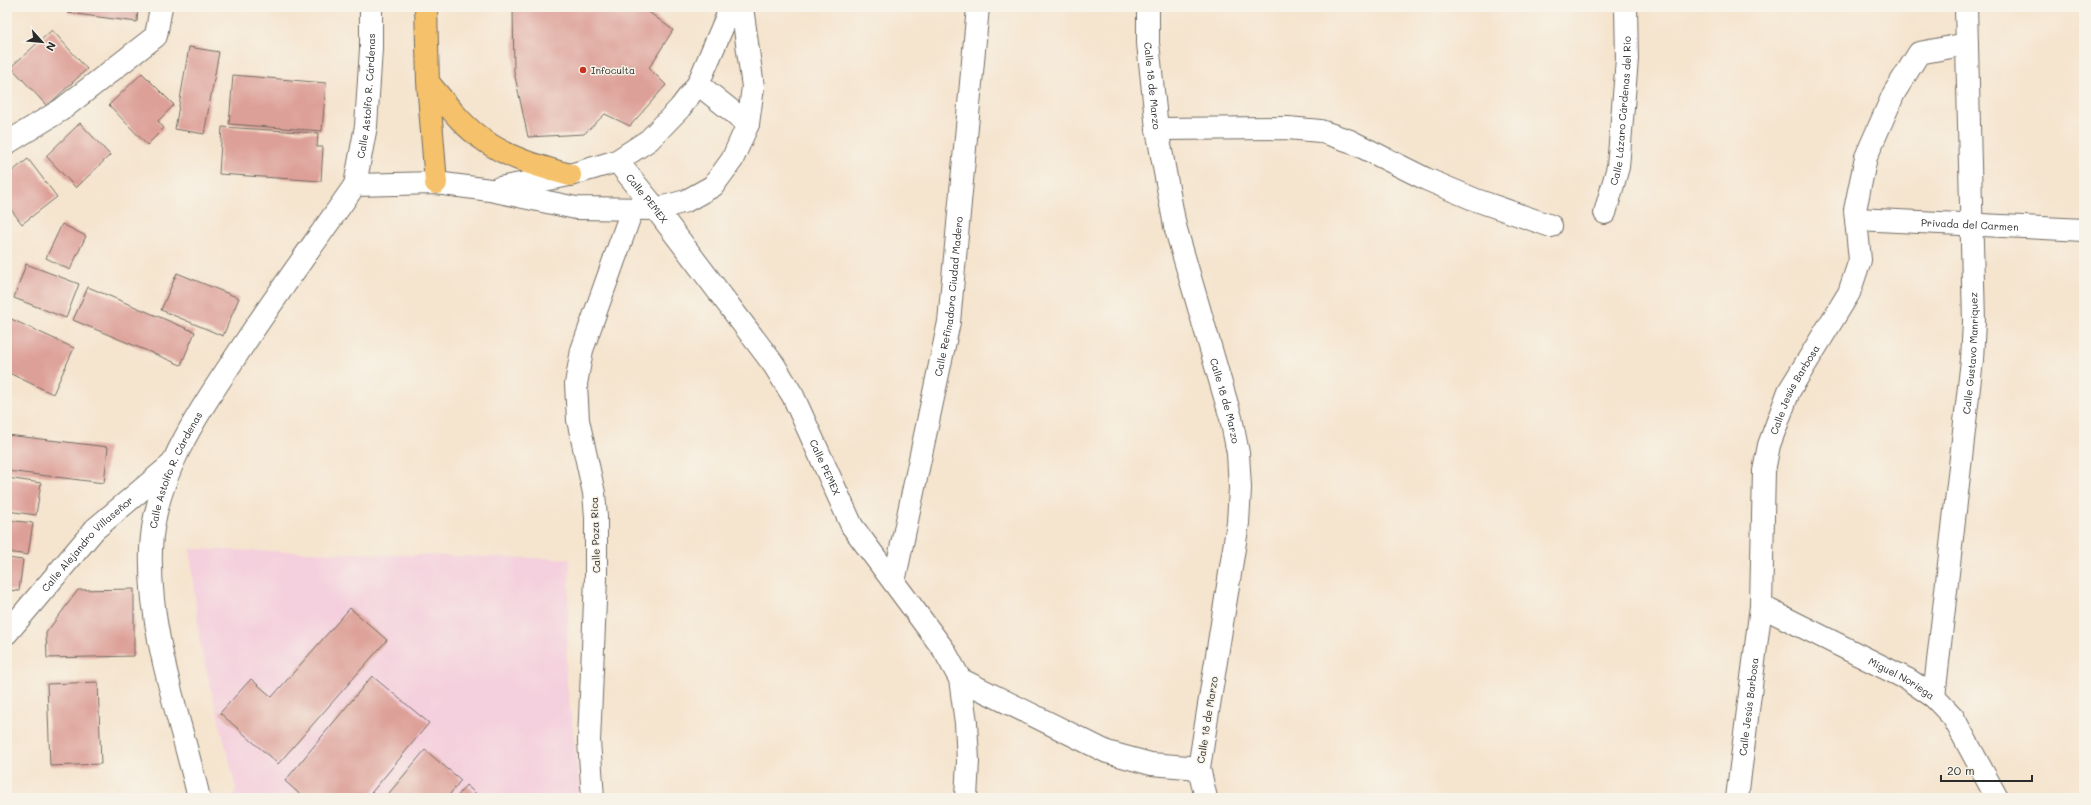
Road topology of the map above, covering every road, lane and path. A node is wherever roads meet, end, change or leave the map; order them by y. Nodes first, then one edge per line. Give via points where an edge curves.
1 (161, 7) edge
2 (371, 7) edge
3 (426, 7) edge
4 (731, 7) edge
5 (742, 7) edge
6 (978, 7) edge
7 (1148, 7) edge
8 (1626, 7) edge
9 (1966, 7) edge
10 (1967, 44) junction
11 (428, 82) junction
12 (698, 84) junction
13 (748, 124) junction
14 (1157, 129) junction
15 (7, 143) edge
16 (617, 161) junction
17 (570, 175) junction
18 (436, 183) junction
19 (355, 185) junction
20 (490, 190) junction
21 (656, 209) junction
22 (632, 210) junction
23 (1605, 213) dead end
24 (1856, 219) junction
25 (1972, 225) junction
26 (1552, 226) dead end
27 (2084, 230) edge
28 (174, 462) junction
29 (894, 582) junction
30 (1761, 606) junction
31 (7, 633) edge
32 (960, 679) junction
33 (1934, 697) junction
34 (1199, 768) junction
35 (200, 798) edge
36 (593, 798) edge
37 (966, 798) edge
38 (1206, 798) edge
39 (1737, 798) edge
40 (1997, 798) edge

1 - 15 street via 156,36 61,110
2 - 19 street, Calle Astolfo R. Cárdenas via 372,49 366,126
3 - 11 highway
4 - 12 street
5 - 13 street via 753,87
6 - 29 street, Calle Refinadora Ciudad Madero via 949,322
7 - 14 street, Calle 18 de Marzo via 1148,43
8 - 23 street, Calle Lázaro Cárdenas del Río via 1628,58 1618,167
9 - 10 street, Calle Gustavo Manríquez
10 - 24 street, Calle Jesús Barbosa via 1919,53 1894,93 1866,157 1855,210
10 - 25 street, Calle Gustavo Manríquez
11 - 17 highway via 466,125 485,142 527,163
11 - 18 highway
12 - 13 street
12 - 16 street via 680,108 649,140
13 - 21 street via 732,160 713,186 686,201
14 - 26 street via 1288,128 1320,131 1350,140 1426,179 1476,200
14 - 34 street, Calle 18 de Marzo via 1175,226 1231,418 1239,460 1238,523
16 - 17 street
16 - 21 street, Calle PEMEX
17 - 20 street
18 - 19 street
18 - 20 street
19 - 28 street, Calle Astolfo R. Cárdenas via 196,417
20 - 22 street via 576,208
21 - 22 street
21 - 29 street, Calle PEMEX via 774,365 792,396 852,526
22 - 36 street, Calle Poza Rica via 582,350 576,384 578,420 594,493 597,523 589,741
24 - 25 street, Privada del Carmen
24 - 30 street, Calle Jesús Barbosa via 1860,260 1856,278 1789,391 1769,445 1764,471
25 - 27 street, Privada del Carmen
25 - 33 street, Calle Gustavo Manríquez via 1972,360
28 - 31 street, Calle Alejandro Villaseñor via 96,529
28 - 35 street, Calle Astolfo R. Cárdenas via 157,505 151,548 152,585 167,681
29 - 32 street, Calle PEMEX via 944,650
30 - 33 street, Miguel Noriega via 1909,680
30 - 39 street, Calle Jesús Barbosa
32 - 34 street via 1107,752 1151,764
32 - 37 street, Calle PEMEX via 968,761
33 - 40 street, Miguel Noriega via 1953,717
34 - 38 street, Calle 18 de Marzo

